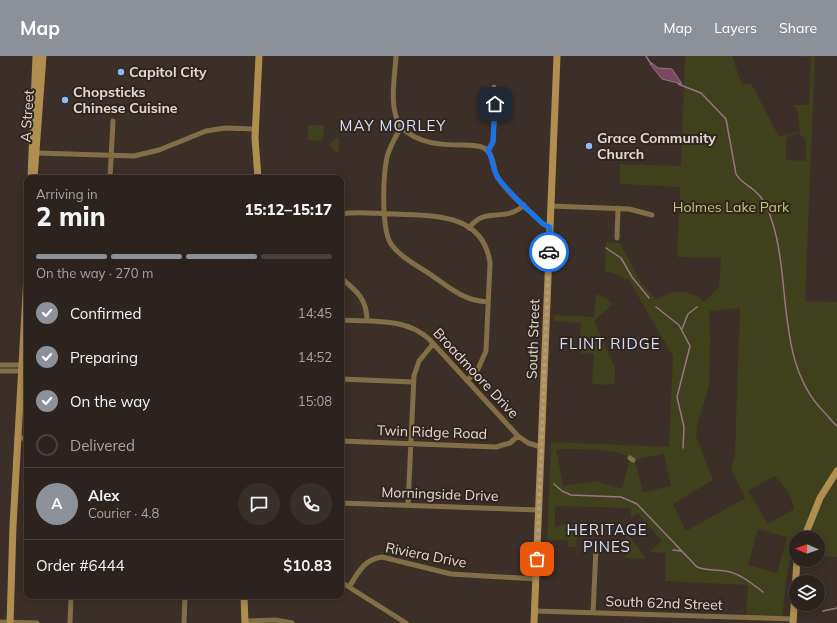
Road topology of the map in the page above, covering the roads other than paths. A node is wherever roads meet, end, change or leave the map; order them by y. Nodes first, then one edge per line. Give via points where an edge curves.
1 (36, 56) edge
2 (43, 56) edge
3 (259, 56) edge
4 (396, 56) edge
5 (557, 56) edge
6 (494, 87) dead end
7 (113, 121) dead end
8 (401, 127) junction
9 (255, 129) junction
10 (488, 150) junction
11 (37, 153) junction
12 (111, 155) junction
13 (31, 175) edge
14 (34, 175) edge
15 (110, 175) edge
16 (258, 175) edge
17 (524, 205) junction
18 (551, 206) junction
19 (618, 208) junction
20 (344, 214) edge
21 (384, 214) junction
22 (652, 214) dead end
23 (550, 227) junction
24 (469, 228) junction
25 (617, 238) dead end
26 (344, 281) edge
27 (488, 302) junction
28 (344, 320) edge
29 (366, 321) junction
30 (24, 338) edge
31 (433, 344) junction
32 (0, 365) edge
33 (21, 368) junction
34 (0, 371) edge
35 (344, 379) edge
36 (467, 380) junction
37 (413, 382) junction
38 (518, 436) junction
39 (17, 438) junction
40 (24, 438) edge
41 (344, 441) edge
42 (410, 444) junction
43 (541, 447) junction
44 (837, 471) edge
45 (344, 503) edge
46 (408, 505) junction
47 (539, 510) junction
48 (807, 531) edge
49 (596, 548) dead end
50 (797, 567) edge
51 (536, 580) junction
52 (344, 584) edge
53 (349, 587) junction
54 (71, 599) edge
55 (185, 599) edge
56 (244, 599) edge
57 (535, 611) junction
58 (593, 613) junction
59 (396, 621) edge
60 (793, 621) edge
61 (0, 622) edge
62 (245, 622) edge
63 (10, 623) edge
64 (37, 623) edge
65 (70, 623) edge
66 (184, 623) edge
67 (292, 623) edge
68 (406, 623) edge
69 (534, 623) edge

1 - 13 main road, A Street
2 - 11 main road, A Street
3 - 9 main road
4 - 8 street via 394,107
5 - 18 main road, South Street
6 - 10 street via 493,142
7 - 12 street
8 - 10 street via 409,134 427,142 476,145
8 - 21 street via 387,156
9 - 12 street via 215,129 149,153 134,156
9 - 16 main road
10 - 17 street via 498,177
11 - 12 street
11 - 14 main road, A Street
12 - 15 street
17 - 23 street via 543,224
17 - 24 street via 509,214 482,216
18 - 19 street
18 - 23 main road, South Street
19 - 22 street
19 - 25 street
20 - 21 street
21 - 24 street via 443,216
21 - 27 street via 387,237 399,253 459,295 471,300
23 - 43 main road, South Street
24 - 27 street via 480,238 489,255
26 - 29 street via 362,297 366,307
27 - 36 street via 484,356 478,369
28 - 29 street, Broadmoore Drive
29 - 31 street, Broadmoore Drive via 410,326 424,334
30 - 33 main road
31 - 36 street, Broadmoore Drive
31 - 37 street via 419,361
32 - 33 street
33 - 34 street
33 - 39 main road
35 - 37 street
36 - 38 street, Broadmoore Drive
37 - 42 street
38 - 42 street, Twin Ridge Road via 505,445 496,447
38 - 43 street, Broadmoore Drive via 528,443
39 - 40 street
39 - 63 main road
41 - 42 street, Twin Ridge Road
42 - 46 street
43 - 47 main road, South Street
44 - 48 main road via 820,498
45 - 46 street, Morningside Drive
46 - 47 street, Morningside Drive
47 - 51 main road, South Street
49 - 58 street
50 - 60 main road
51 - 53 street, Riviera Drive via 451,574 382,557 372,559 363,565
51 - 57 main road, South Street
52 - 53 street
53 - 59 street
54 - 65 street
55 - 66 street
56 - 62 main road
57 - 58 street, South 62nd Street
57 - 69 main road, South Street
58 - 60 street, South 62nd Street
59 - 68 street
61 - 63 street
62 - 67 street via 276,620
63 - 64 street

